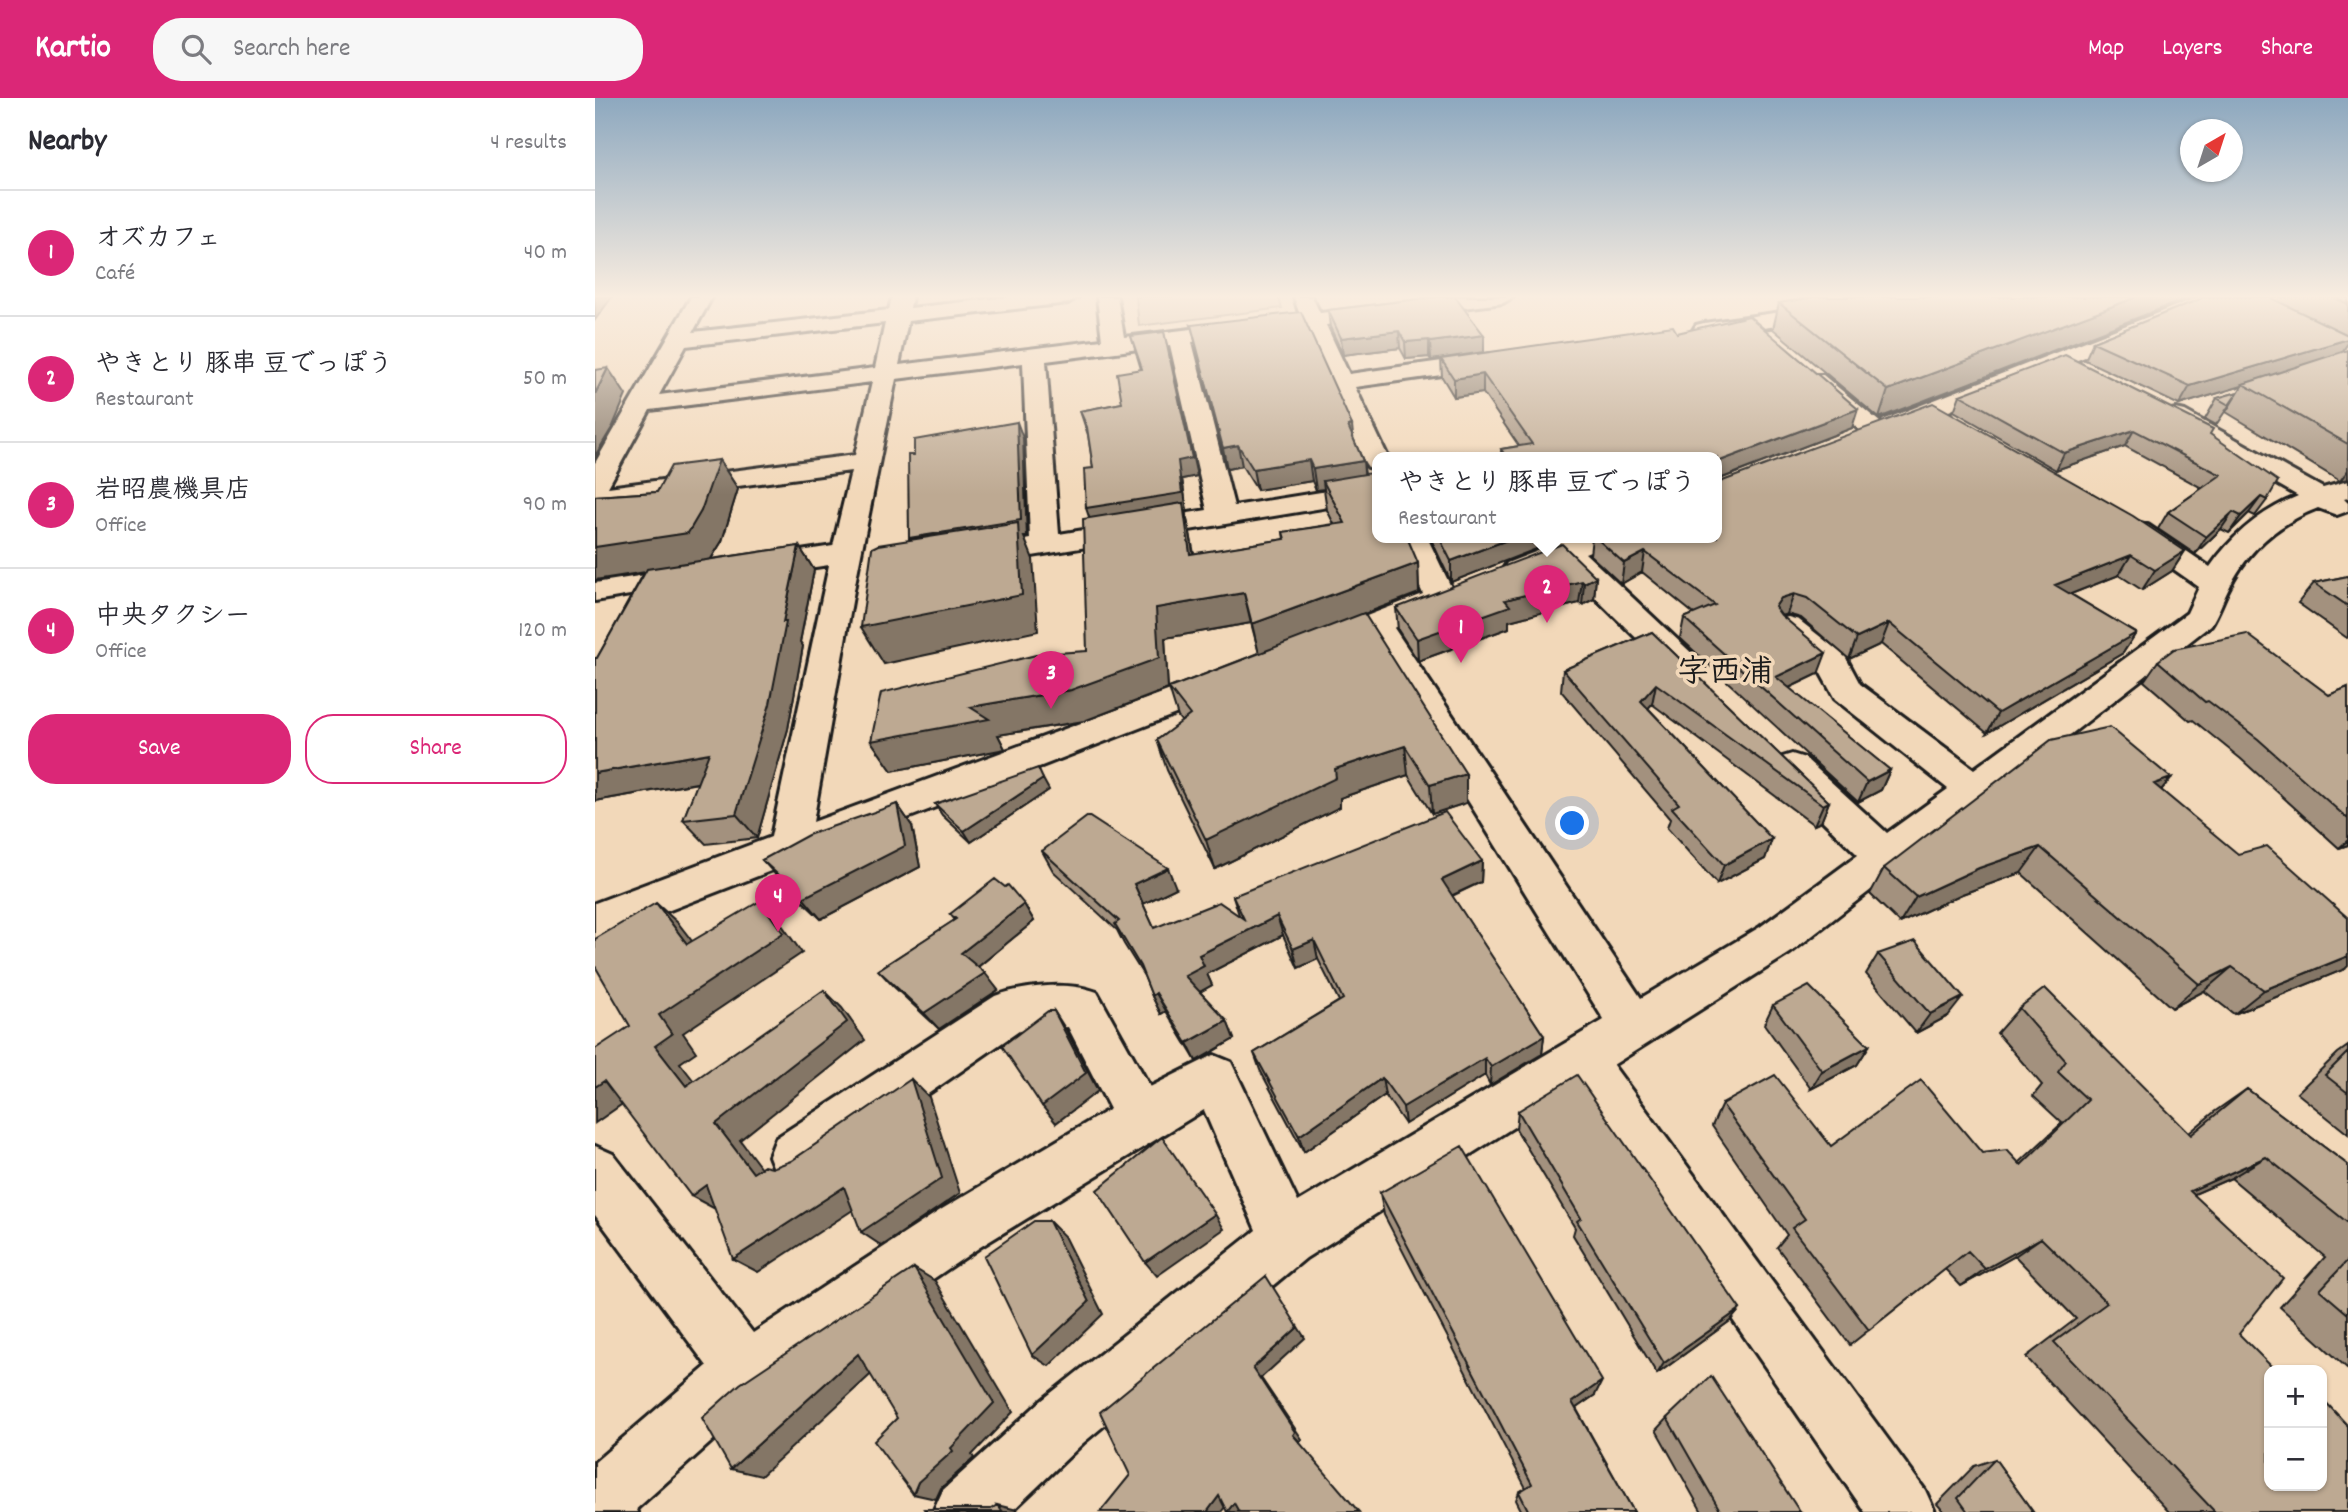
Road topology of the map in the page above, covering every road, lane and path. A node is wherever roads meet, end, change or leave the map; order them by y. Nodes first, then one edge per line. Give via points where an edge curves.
1 (664, 363) edge
2 (887, 363) edge
3 (971, 363) edge
4 (1034, 363) edge
5 (1186, 363) edge
6 (1332, 363) edge
7 (1476, 363) edge
8 (2054, 363) edge
9 (2066, 363) edge
10 (1802, 368) edge
11 (2083, 372) edge
12 (885, 374) junction
13 (1341, 382) junction
14 (642, 404) junction
15 (2153, 405) edge
16 (2203, 408) dead end
17 (2177, 417) junction
18 (1373, 452) edge
19 (866, 461) junction
20 (595, 486) edge
21 (2348, 489) edge
22 (1372, 492) edge
23 (595, 497) edge
24 (2320, 497) junction
25 (2348, 513) edge
26 (1222, 516) junction
27 (2121, 521) edge
28 (1418, 543) edge
29 (1586, 543) edge
30 (1045, 545) junction
31 (1565, 551) junction
32 (949, 561) edge
33 (852, 569) junction
34 (2214, 583) junction
35 (1465, 590) junction
36 (595, 592) edge
37 (1375, 624) junction
38 (1788, 627) edge
39 (1297, 655) edge
40 (1258, 670) edge
41 (1715, 694) edge
42 (1765, 742) edge
43 (1974, 789) junction
44 (789, 845) junction
45 (1885, 856) junction
46 (595, 921) edge
47 (1634, 1026) junction
48 (1581, 1060) junction
49 (1141, 1118) junction
50 (793, 1156) edge
51 (595, 1172) edge
52 (1287, 1239) junction
53 (746, 1371) junction
54 (600, 1502) edge
55 (965, 1512) edge
56 (1903, 1512) edge

1 - 14 street
2 - 12 street
3 - 12 street
4 - 30 street
5 - 26 street
6 - 13 street
7 - 13 street
8 - 10 street via 1942,418 1863,436
9 - 11 street
12 - 14 street
12 - 19 street
13 - 18 street
14 - 20 street
15 - 17 street
16 - 17 street
17 - 24 street
19 - 23 street
19 - 33 street
21 - 24 street
22 - 26 street
24 - 25 street
24 - 34 street via 2267,521 2241,544
26 - 30 street
27 - 34 street
28 - 35 street
29 - 31 street
30 - 32 street
31 - 35 street
31 - 41 street
33 - 36 street via 721,573
33 - 44 street
34 - 43 street via 2200,618
35 - 37 street
37 - 39 street
37 - 47 street
38 - 43 street via 1833,664 1847,691
40 - 44 street
42 - 45 street
43 - 45 street
44 - 46 street
45 - 47 street via 1775,940
47 - 48 street
48 - 52 street
48 - 56 street
49 - 50 street via 1081,1006 1011,1011
49 - 52 street via 1214,1078
49 - 53 street via 961,1228
51 - 53 street
52 - 55 street via 1062,1422
53 - 54 street

